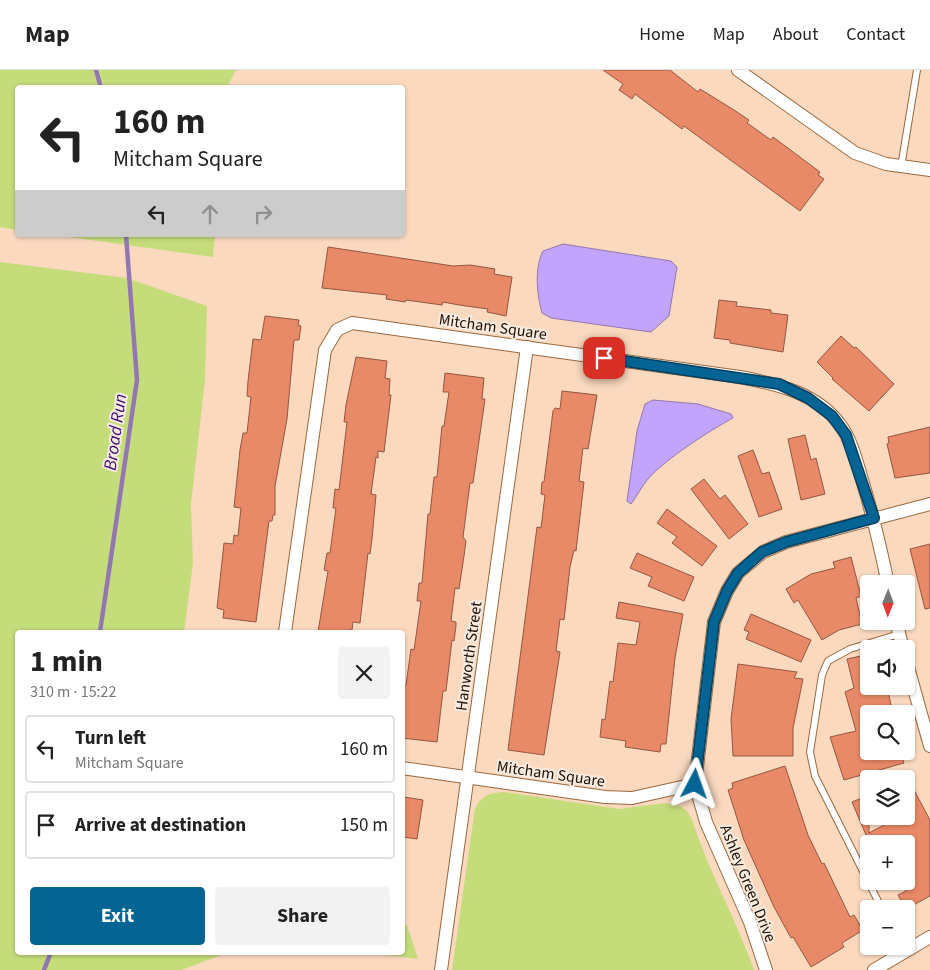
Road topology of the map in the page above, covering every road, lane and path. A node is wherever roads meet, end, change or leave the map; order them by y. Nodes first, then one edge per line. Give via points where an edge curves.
1 (917, 70) edge
2 (742, 71) edge
3 (900, 167) junction
4 (930, 170) edge
5 (527, 347) junction
6 (930, 504) edge
7 (874, 518) junction
8 (886, 575) edge
9 (285, 630) edge
10 (898, 630) edge
11 (899, 634) junction
12 (901, 640) edge
13 (915, 692) edge
14 (930, 746) edge
15 (405, 768) edge
16 (468, 778) junction
17 (695, 784) junction
18 (877, 900) edge
19 (930, 937) edge
20 (915, 944) edge
21 (895, 955) edge
22 (441, 970) edge
23 (766, 970) edge
24 (874, 970) edge

1 - 3 lane
2 - 3 street via 844,146
3 - 4 street
5 - 7 street, Mitcham Square via 779,384 808,398 832,416 848,438
5 - 9 street, Mitcham Square via 352,323 337,330 326,350
5 - 16 street, Hanworth Street
6 - 7 street, Ashley Green Drive
7 - 8 street, Mitcham Square
7 - 17 street, Ashley Green Drive via 786,542 762,552 738,573 714,622
10 - 11 street
11 - 12 street
11 - 18 lane via 850,649 828,661 822,675 810,752 815,776
13 - 14 street
15 - 16 street, Mitcham Square
16 - 17 street, Mitcham Square via 632,798
16 - 22 street, Hanworth Street
17 - 23 street, Ashley Green Drive via 706,822 750,922
19 - 20 street
21 - 24 street

